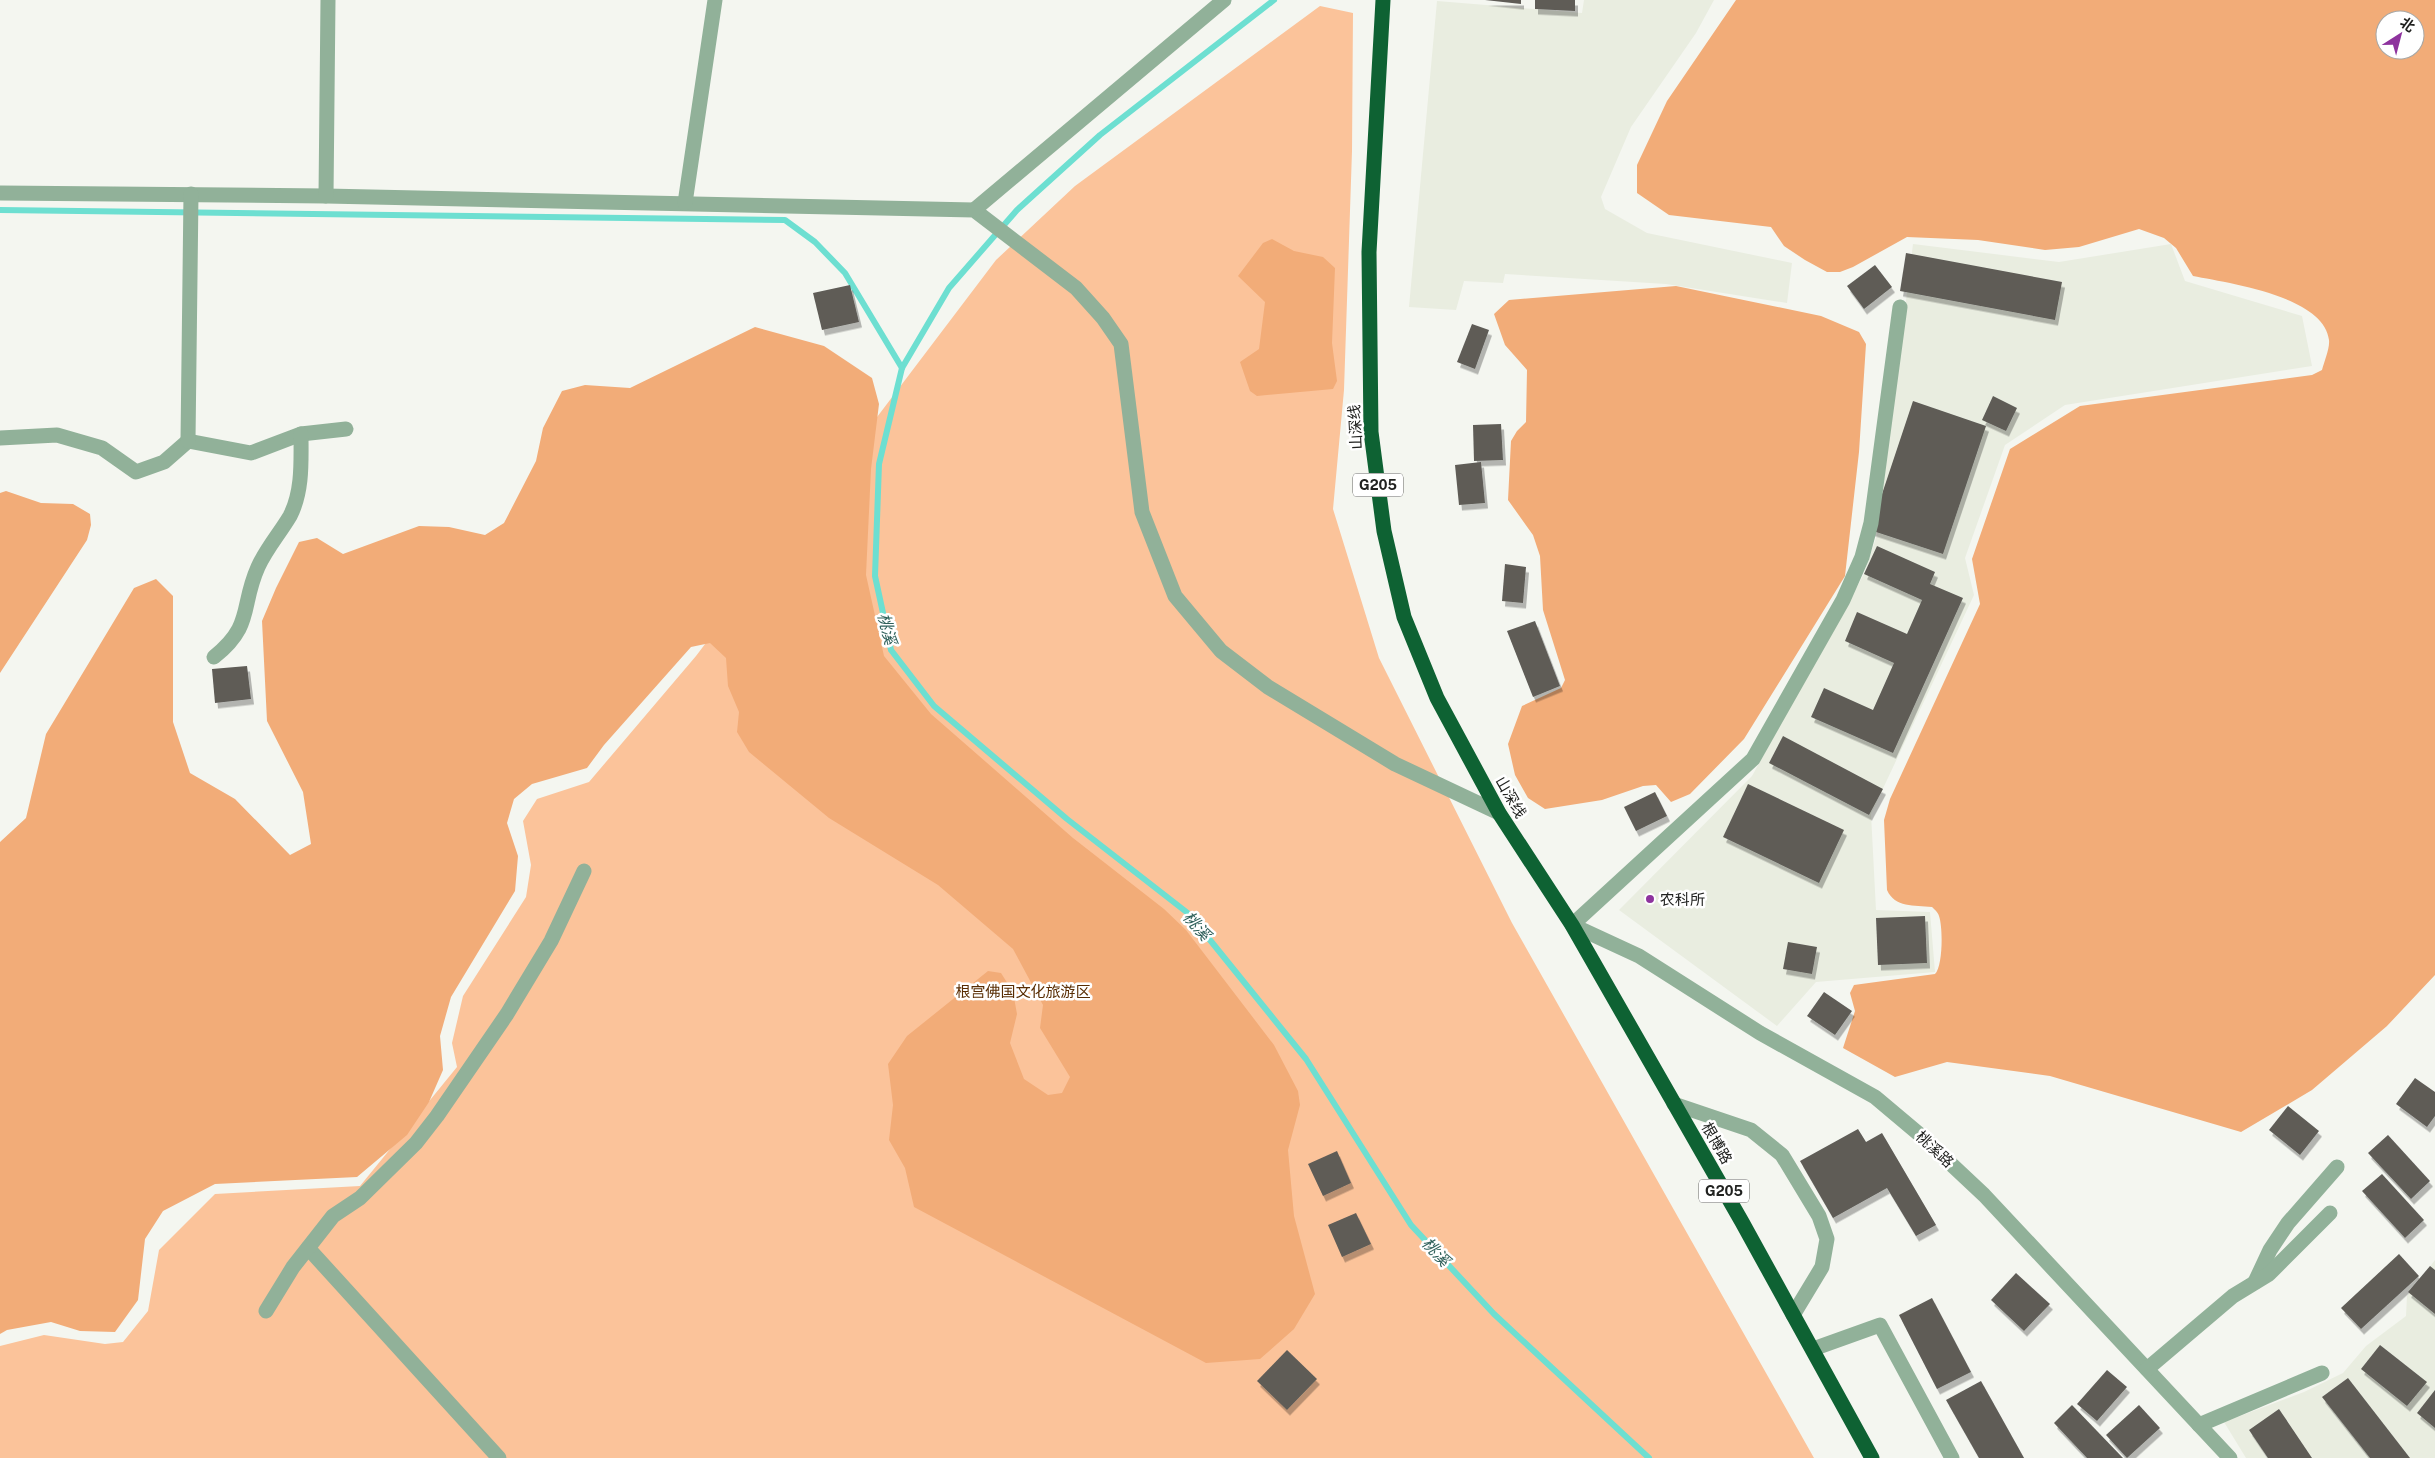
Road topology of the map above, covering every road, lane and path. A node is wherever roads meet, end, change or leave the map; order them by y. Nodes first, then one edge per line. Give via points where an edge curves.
1 (328, 0) edge
2 (715, 0) edge
3 (1224, 0) edge
4 (1383, 0) edge
5 (0, 193) edge
6 (191, 194) junction
7 (326, 196) junction
8 (685, 203) junction
9 (974, 210) junction
10 (1900, 307) dead end
11 (346, 429) dead end
12 (301, 434) junction
13 (0, 438) edge
14 (188, 442) junction
15 (214, 657) dead end
16 (1499, 813) junction
17 (584, 871) dead end
18 (1572, 925) junction
19 (1674, 1104) junction
20 (2337, 1168) dead end
21 (2330, 1213) dead end
22 (308, 1248) junction
23 (2255, 1282) junction
24 (266, 1311) dead end
25 (1793, 1315) junction
26 (1813, 1350) junction
27 (2148, 1369) junction
28 (2322, 1373) dead end
29 (2200, 1425) junction
30 (499, 1458) edge
31 (1872, 1458) edge
32 (1952, 1458) edge
33 (2230, 1458) edge

1 - 7 street
2 - 8 street
3 - 9 street
4 - 16 highway, 山深线 / G205 via 1369,252 1371,432 1384,531 1404,617 1437,698
5 - 6 street
6 - 7 street
6 - 14 street
7 - 8 street
8 - 9 street
9 - 16 street via 1076,288 1122,344 1142,512 1176,596 1221,651 1268,687 1395,764
10 - 18 street via 1871,523 1862,557 1843,600 1752,759
11 - 12 street
12 - 14 street via 252,452
12 - 15 street via 299,487 291,514 257,569 244,621 230,644
13 - 14 street via 57,435 102,448 136,472 164,462
16 - 18 highway, 山深线 / G205
17 - 22 street via 551,941 437,1116 416,1143 360,1198 333,1216
18 - 19 highway, 根博路 / G205
18 - 27 street, 桃溪路 via 1639,956 1760,1033 1875,1097 1984,1195
19 - 25 highway, 根博路 / G205
19 - 25 street via 1751,1130 1782,1155 1819,1216 1827,1239 1822,1267
20 - 23 street via 2288,1223 2270,1250
21 - 23 street via 2269,1274
22 - 24 street
22 - 30 street
23 - 27 street via 2233,1296
25 - 26 highway, 根博路 / G205
26 - 31 highway, 根博路 / G205
26 - 32 street via 1880,1325
27 - 29 street, 桃溪路
28 - 29 street
29 - 33 street, 桃溪路

